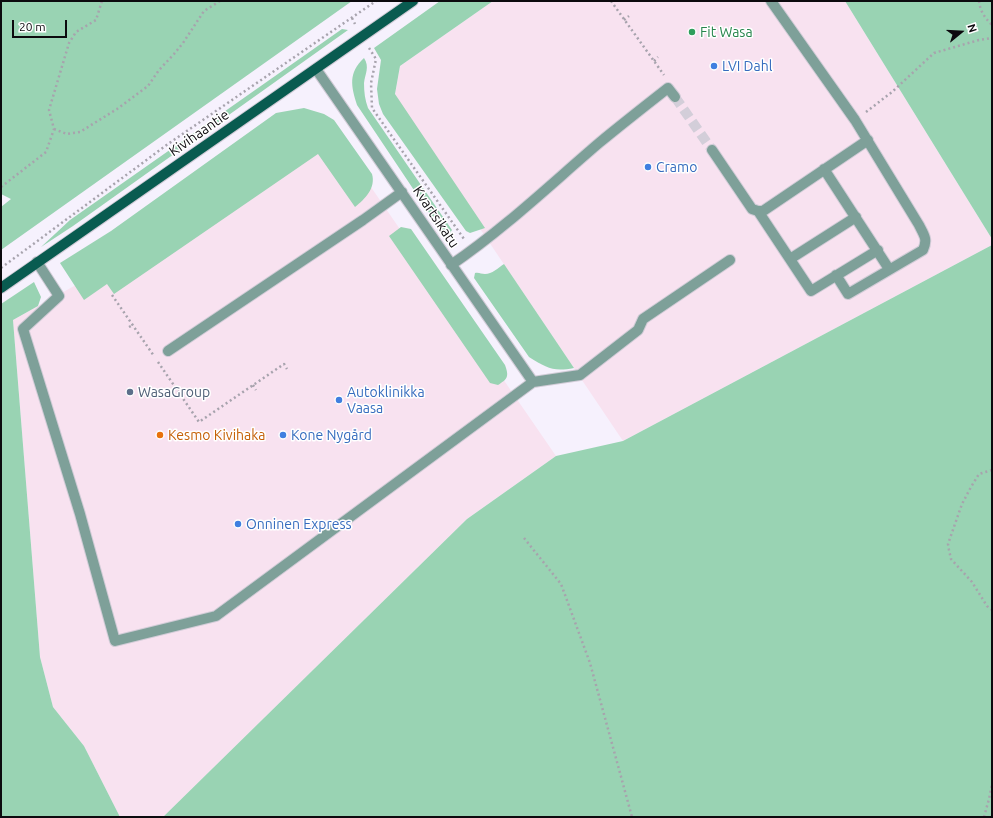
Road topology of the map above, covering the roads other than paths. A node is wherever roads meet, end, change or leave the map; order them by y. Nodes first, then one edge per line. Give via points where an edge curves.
1 (413, 1) edge
2 (772, 1) edge
3 (316, 69) junction
4 (675, 98) tunnel mouth
5 (868, 140) junction
6 (712, 150) tunnel mouth
7 (824, 169) junction
8 (402, 192) junction
9 (758, 211) junction
10 (856, 217) junction
11 (878, 250) junction
12 (790, 259) junction
13 (730, 260) dead end
14 (37, 262) junction
15 (451, 265) junction
16 (890, 269) junction
17 (836, 275) junction
18 (1, 288) edge
19 (168, 351) dead end
20 (533, 382) junction

1 - 3 main road, Kivihaantie
2 - 5 street
3 - 8 street, Kvartsikatu
3 - 14 main road, Kivihaantie
4 - 15 street via 668,88
5 - 7 street
5 - 16 street via 919,225 926,243 923,250
6 - 9 street via 752,209
7 - 9 street via 763,211
7 - 10 street
8 - 15 street, Kvartsikatu
8 - 19 street
9 - 12 street
10 - 11 street
10 - 12 street
11 - 16 street
11 - 17 street
12 - 17 street via 811,291
13 - 20 street via 643,319 638,330 580,375
14 - 18 main road, Kivihaantie
14 - 20 street via 59,296 23,329 80,514 115,641 216,616
15 - 20 street, Kvartsikatu
16 - 17 street via 848,294

